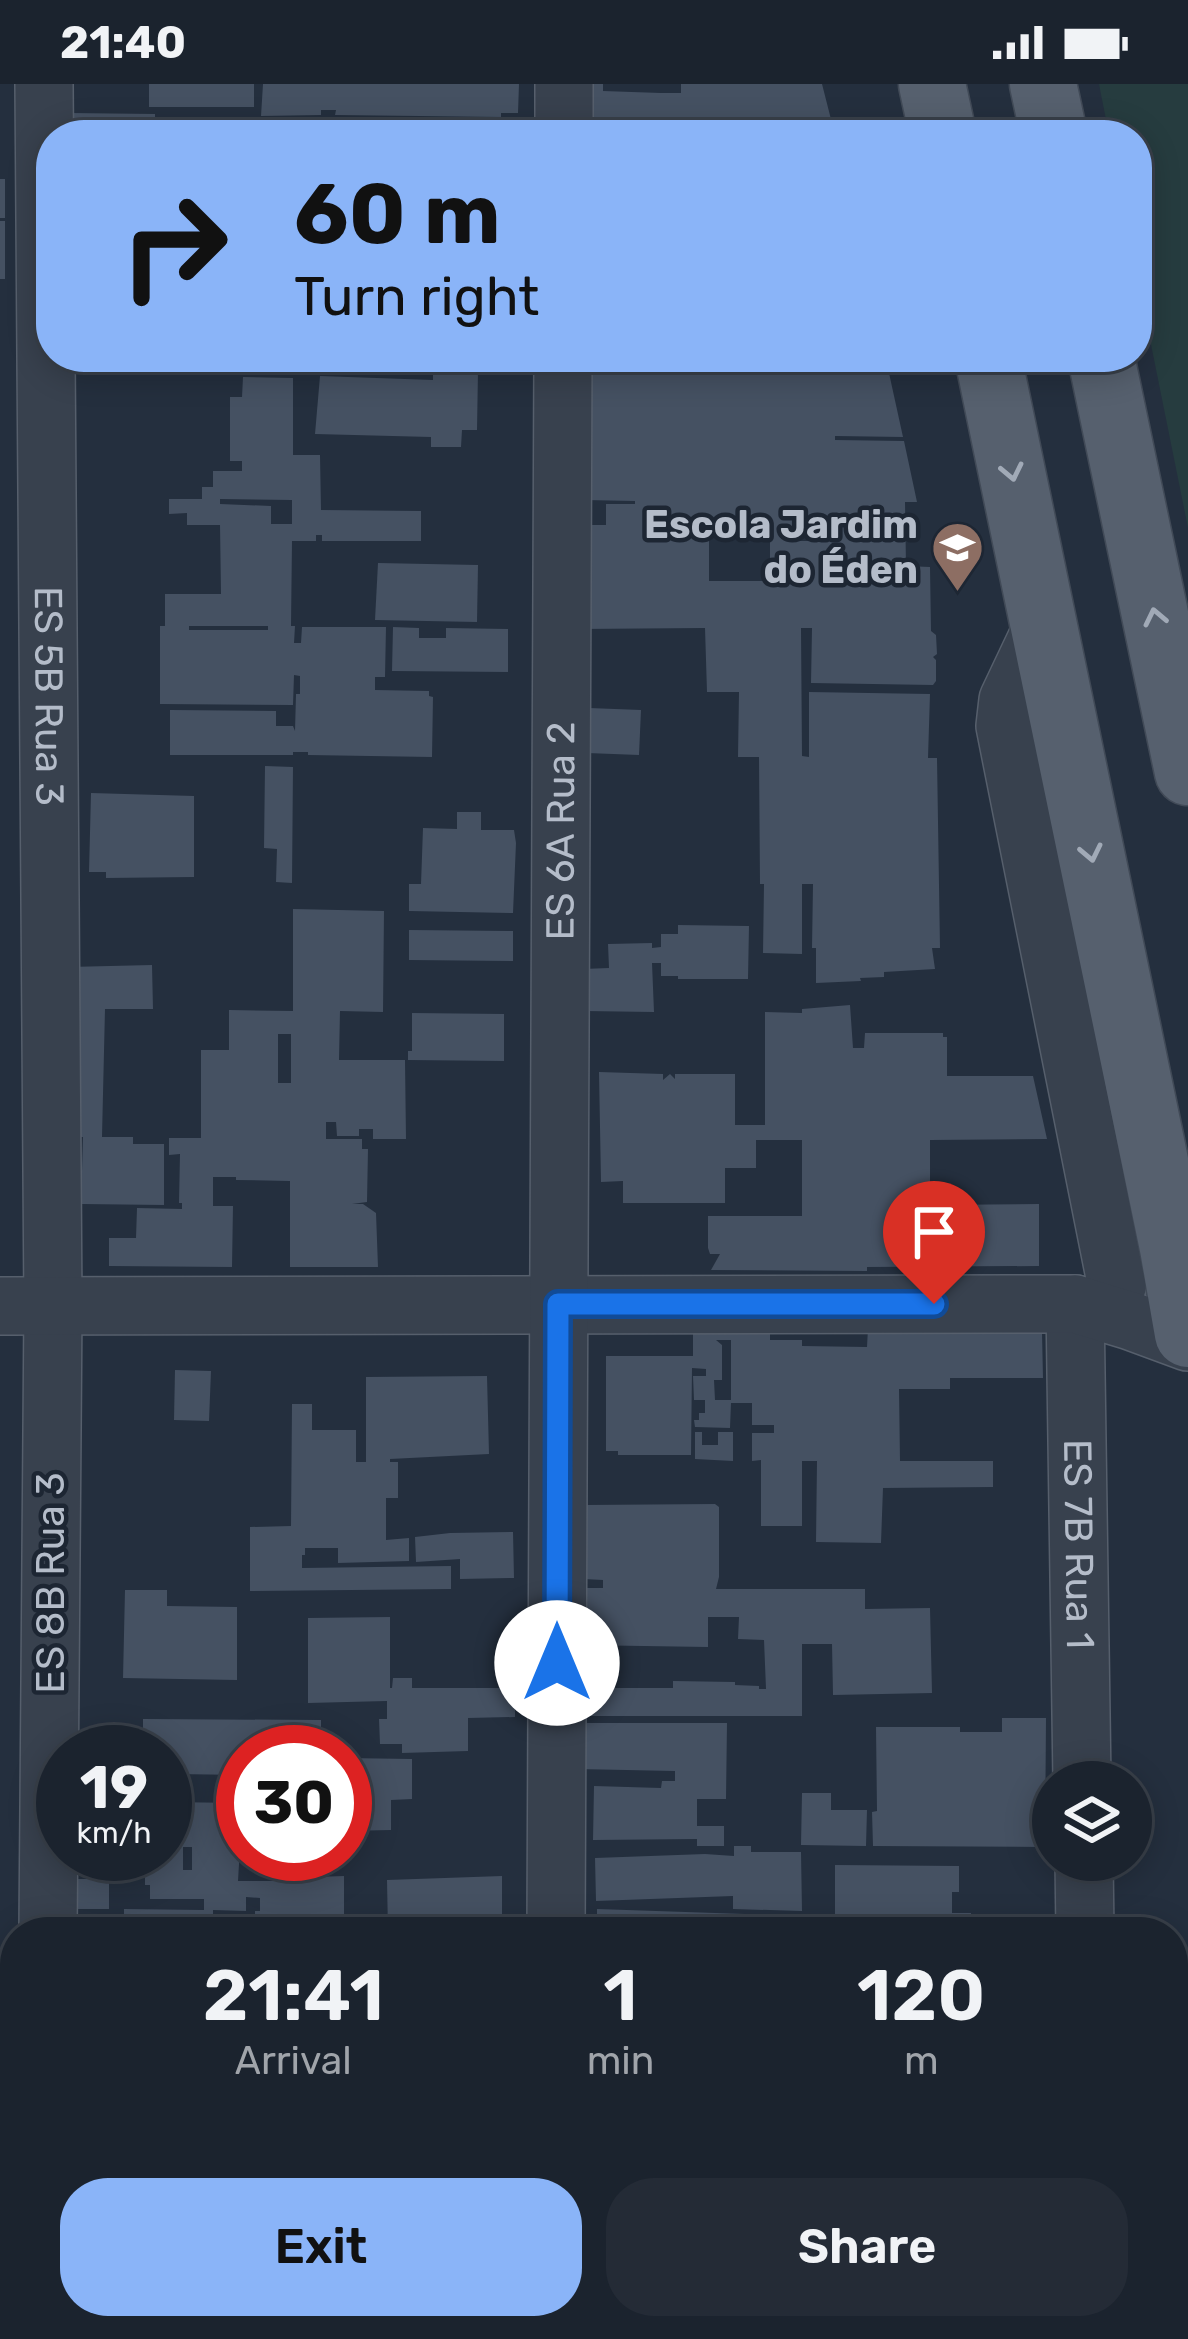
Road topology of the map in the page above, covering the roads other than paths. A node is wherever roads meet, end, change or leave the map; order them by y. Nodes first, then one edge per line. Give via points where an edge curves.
1 (44, 84) edge
2 (564, 84) edge
3 (932, 84) edge
4 (1043, 84) edge
5 (43, 120) edge
6 (564, 120) edge
7 (940, 120) edge
8 (1051, 120) edge
9 (40, 372) edge
10 (563, 372) edge
11 (991, 372) edge
12 (1104, 372) edge
13 (1044, 624) junction
14 (1188, 772) edge
15 (1173, 1248) junction
16 (1096, 1296) junction
17 (558, 1304) junction
18 (27, 1306) edge
19 (1188, 1338) edge
20 (1083, 1761) edge
21 (1084, 1881) edge
22 (47, 1917) edge
23 (556, 1917) edge
24 (1084, 1917) edge

1 - 5 street, ES 5B Rua 3
2 - 6 street
3 - 7 main road
4 - 8 main road
9 - 18 street, ES 5B Rua 3
10 - 17 street, ES 6A Rua 2
11 -> 13 main road
14 -> 12 main road
13 -> 15 main road
13 - 16 street, ES 7B Rua 1 via 1008,700 1005,726
15 - 16 street
15 - 19 main road
16 - 17 street
16 - 19 street via 1132,1321
16 - 20 street, ES 7B Rua 1
17 - 18 street
17 - 23 street, ES 6A Rua 2
18 - 22 street, ES 8B Rua 3
21 - 24 street

